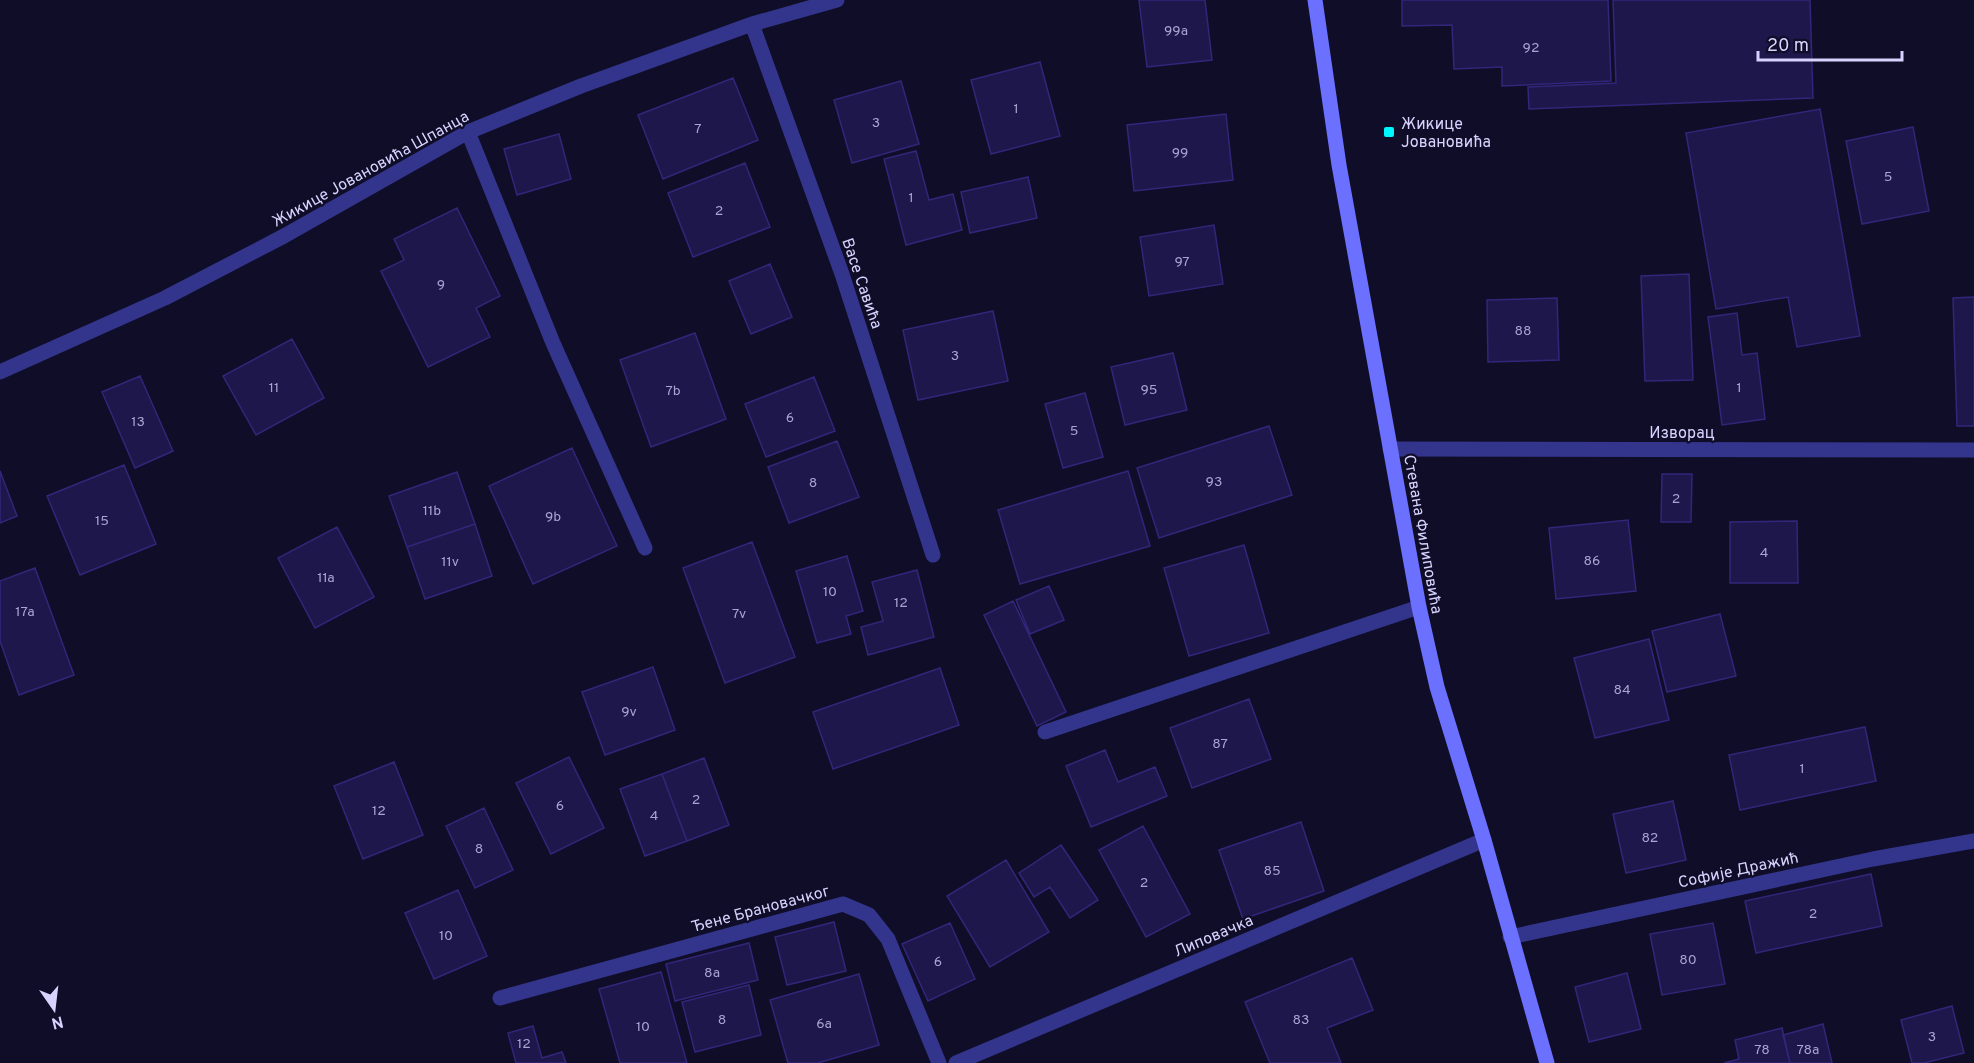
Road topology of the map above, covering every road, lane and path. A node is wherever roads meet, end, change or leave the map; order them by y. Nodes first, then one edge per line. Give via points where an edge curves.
1 (837, 0) edge
2 (1315, 0) edge
3 (752, 24) junction
4 (468, 132) junction
5 (0, 372) edge
6 (1390, 449) junction
7 (1974, 450) edge
8 (645, 548) dead end
9 (933, 555) dead end
10 (1419, 607) junction
11 (1045, 732) dead end
12 (1484, 840) junction
13 (1974, 841) edge
14 (1510, 937) junction
15 (500, 998) dead end
16 (939, 1063) edge
17 (956, 1063) edge
18 (1547, 1063) edge

1 - 3 street, Жикице Јовановића Шпанца
2 - 6 main road, Стевана Филиповића via 1339,165
3 - 4 street, Жикице Јовановића Шпанца
3 - 9 street, Васе Савића via 842,274
4 - 5 street, Жикице Јовановића Шпанца via 165,298
4 - 8 street via 553,343
6 - 7 street, Изворац
6 - 10 main road, Стевана Филиповића
10 - 11 street
10 - 12 main road, Стевана Филиповића via 1437,687
12 - 14 main road, Стевана Филиповића
12 - 17 street, Липовачка
13 - 14 street, Софије Дражић
14 - 18 main road, Стевана Филиповића
15 - 16 street, Ђене Брановачког via 843,904 869,915 888,939

